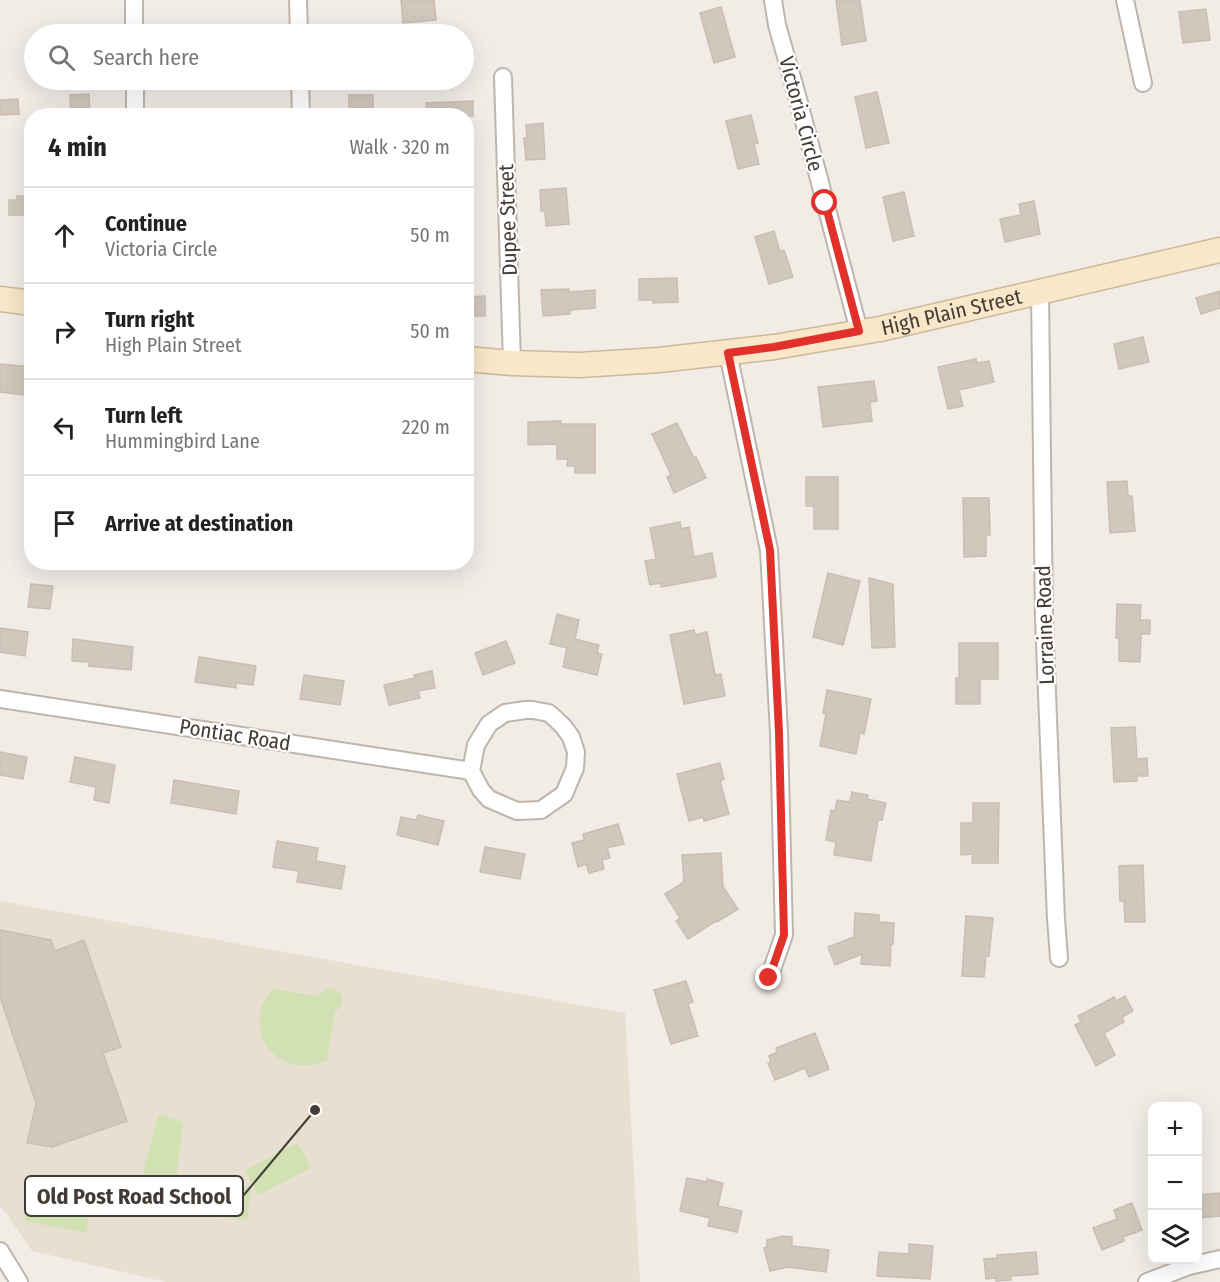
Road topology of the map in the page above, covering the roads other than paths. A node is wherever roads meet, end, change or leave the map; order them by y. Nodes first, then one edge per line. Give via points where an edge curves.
1 (134, 0) edge
2 (298, 0) edge
3 (773, 0) edge
4 (1125, 0) edge
5 (134, 24) edge
6 (299, 24) edge
7 (503, 77) dead end
8 (1143, 83) dead end
9 (135, 90) edge
10 (300, 90) edge
11 (135, 108) edge
12 (301, 108) edge
13 (1220, 250) edge
14 (1040, 292) junction
15 (0, 299) edge
16 (24, 302) edge
17 (859, 331) junction
18 (728, 353) junction
19 (474, 360) edge
20 (512, 363) junction
21 (0, 699) edge
22 (471, 771) junction
23 (1059, 958) dead end
24 (769, 978) dead end
25 (0, 1251) edge
26 (1220, 1259) edge
27 (18, 1282) edge
28 (1147, 1282) edge

1 - 5 street
2 - 6 street
3 - 17 street, Victoria Circle
4 - 8 street
7 - 20 street, Dupee Street
9 - 11 street
10 - 12 street
13 - 14 main road, High Plain Street
14 - 17 main road, High Plain Street
14 - 23 street, Lorraine Road via 1044,618
15 - 16 main road
17 - 18 main road, High Plain Street
18 - 20 main road, High Plain Street via 579,365
18 - 24 street via 770,550 784,935
19 - 20 main road, High Plain Street
21 - 22 street, Pontiac Road
22 - 22 street via 489,799 517,811 541,810 564,794 575,768 576,752 571,737 549,713 505,713 489,724 476,745
25 - 27 street
26 - 28 street

